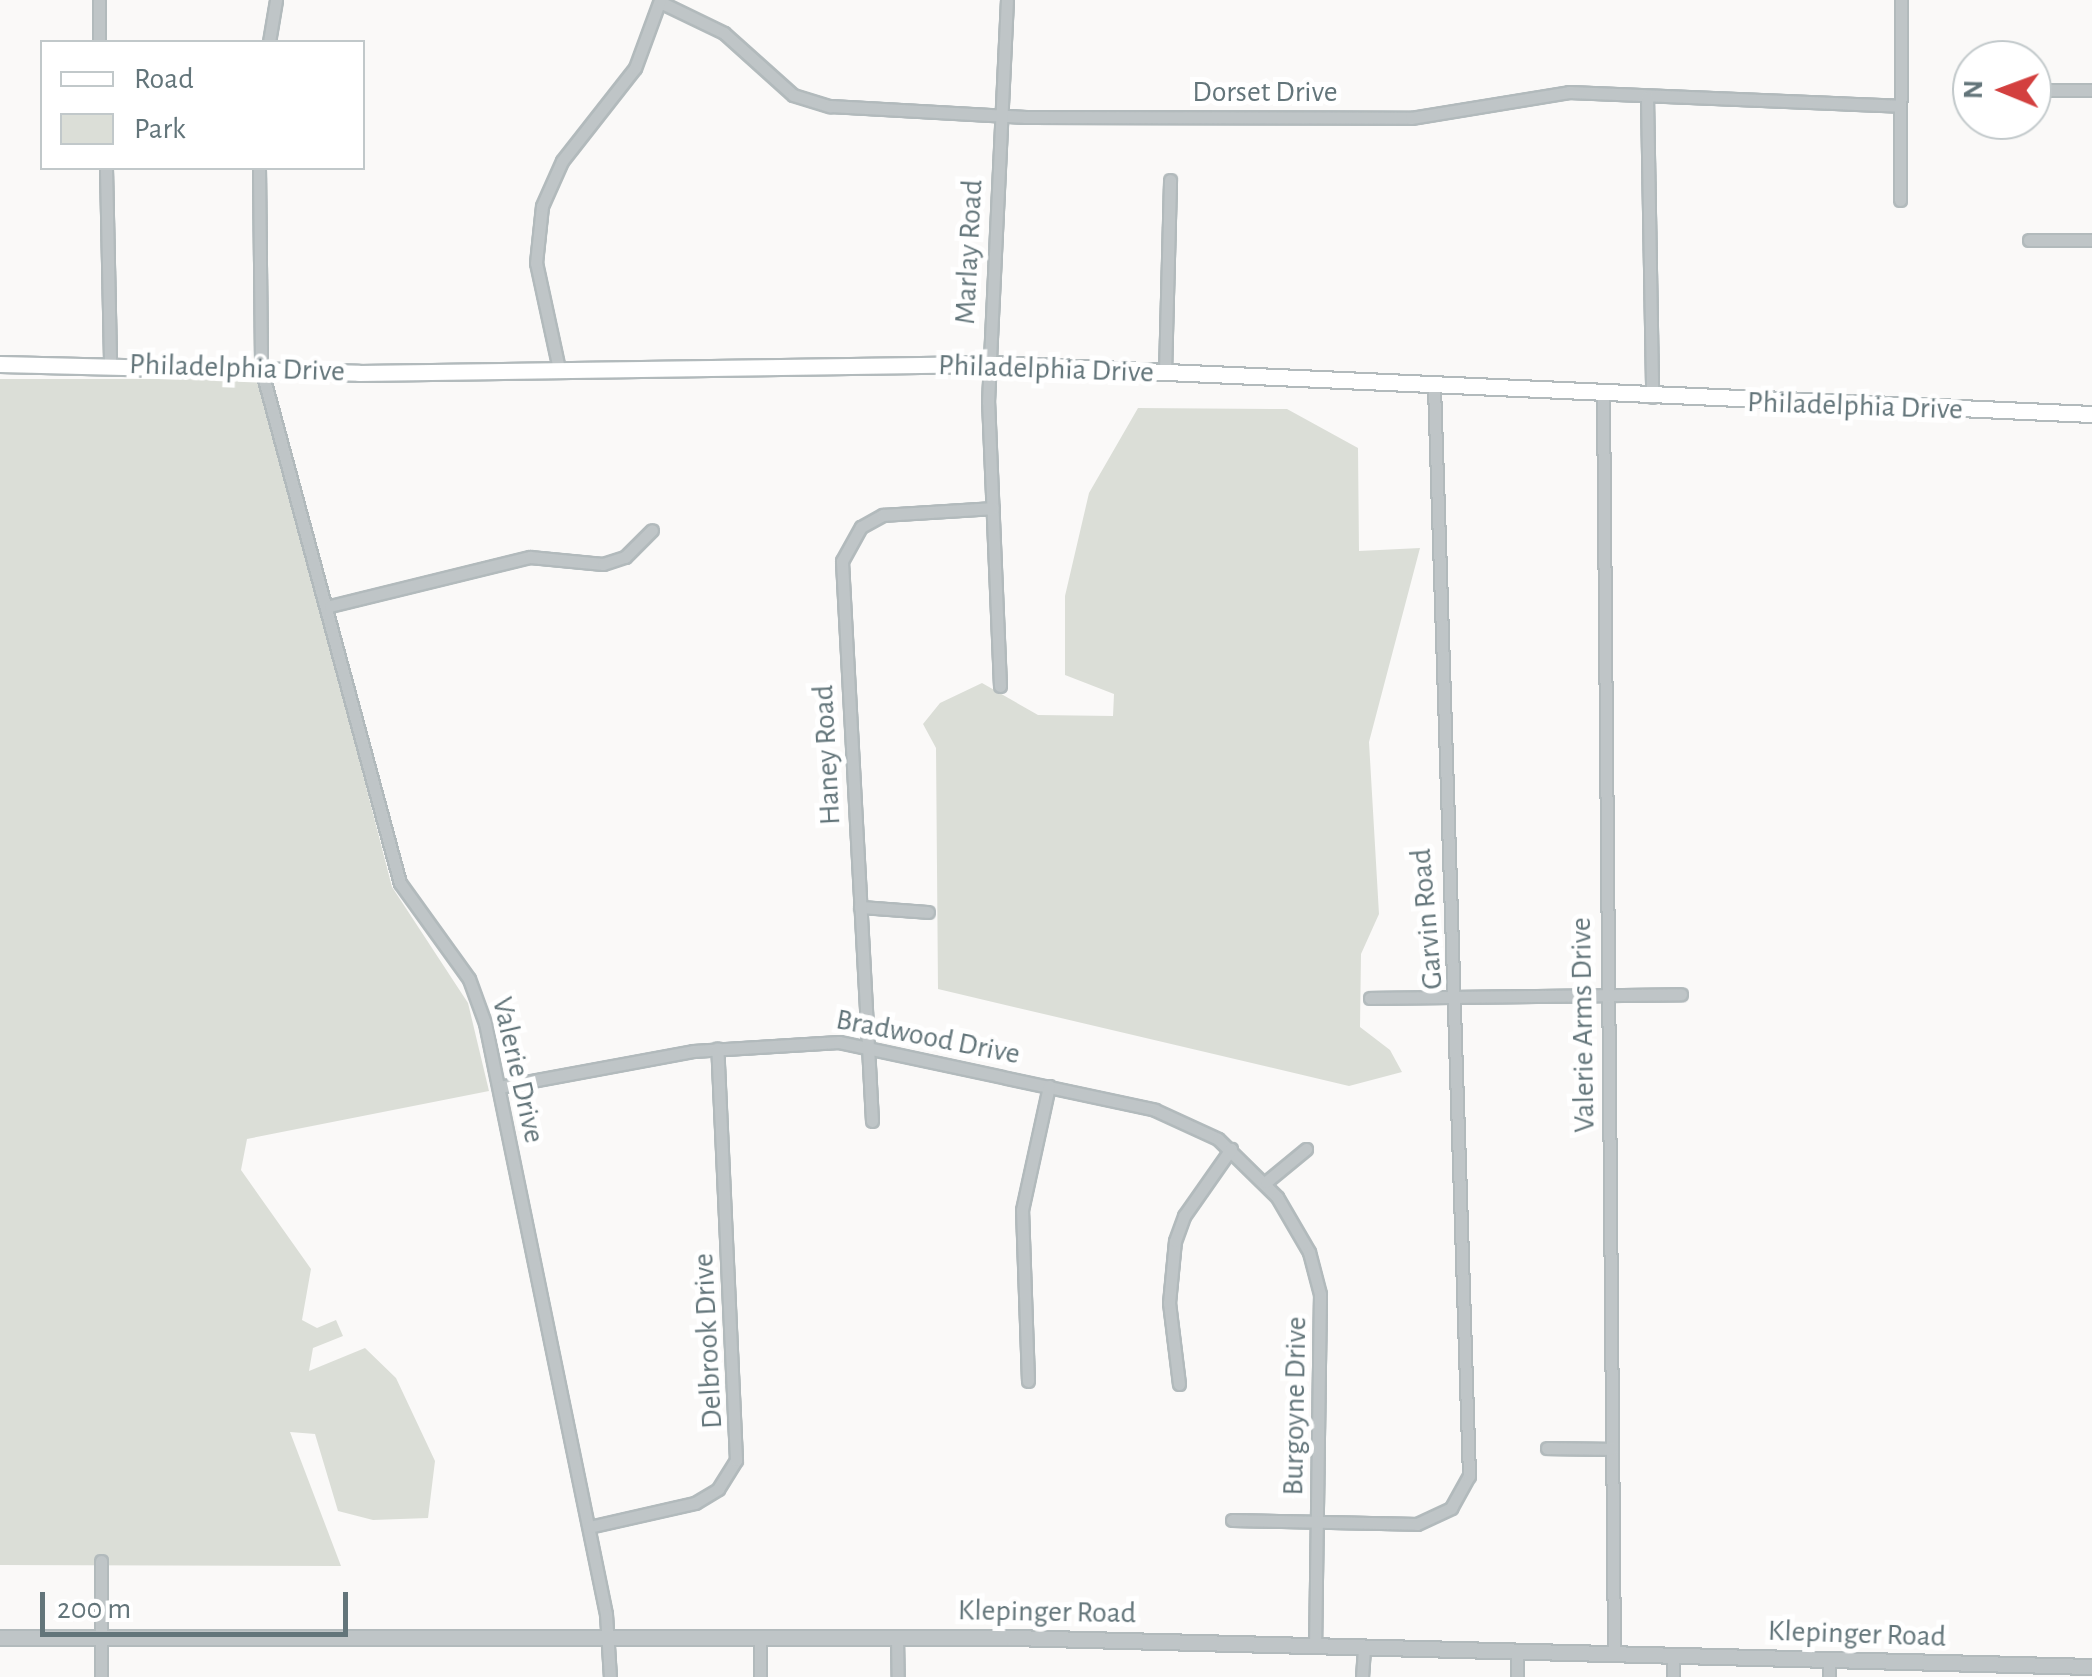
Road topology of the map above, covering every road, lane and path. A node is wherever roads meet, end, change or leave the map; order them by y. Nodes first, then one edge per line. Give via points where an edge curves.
1 (98, 0) edge
2 (276, 0) edge
3 (1007, 0) edge
4 (1901, 0) edge
5 (660, 1) edge
6 (99, 40) edge
7 (269, 40) edge
8 (2052, 90) edge
9 (2092, 90) edge
10 (1646, 97) junction
11 (1900, 106) junction
12 (1001, 116) junction
13 (106, 170) edge
14 (259, 170) edge
15 (1170, 180) dead end
16 (1900, 200) dead end
17 (2029, 240) dead end
18 (2092, 240) edge
19 (110, 363) junction
20 (0, 364) edge
21 (990, 364) junction
22 (261, 368) junction
23 (559, 369) junction
24 (1166, 373) junction
25 (1434, 386) junction
26 (1603, 394) junction
27 (1652, 396) junction
28 (2092, 414) edge
29 (993, 508) junction
30 (652, 530) dead end
31 (330, 606) junction
32 (1000, 686) dead end
33 (860, 907) junction
34 (928, 912) dead end
35 (1681, 994) dead end
36 (1608, 995) junction
37 (1458, 997) junction
38 (1370, 998) dead end
39 (868, 1046) junction
40 (717, 1048) junction
41 (1049, 1086) junction
42 (499, 1088) junction
43 (872, 1121) dead end
44 (1306, 1148) dead end
45 (1232, 1150) junction
46 (1266, 1182) junction
47 (1028, 1381) dead end
48 (1179, 1384) dead end
49 (1547, 1448) dead end
50 (1612, 1449) junction
51 (1232, 1520) dead end
52 (1318, 1522) junction
53 (589, 1527) junction
54 (101, 1561) dead end
55 (760, 1636) junction
56 (100, 1637) junction
57 (608, 1637) junction
58 (0, 1638) edge
59 (897, 1638) junction
60 (1315, 1646) junction
61 (1364, 1647) junction
62 (1518, 1651) junction
63 (1614, 1654) junction
64 (1672, 1656) junction
65 (1829, 1661) junction
66 (2092, 1667) edge
67 (101, 1677) edge
68 (610, 1677) edge
69 (760, 1677) edge
70 (898, 1677) edge
71 (1362, 1677) edge
72 (1518, 1677) edge
73 (1673, 1677) edge
74 (1829, 1677) edge

1 - 6 street
2 - 7 street
3 - 12 street, Marlay Road
4 - 11 street
5 - 12 street, Dorset Drive via 724,33 779,86 810,102
5 - 23 street via 635,68 562,161 542,206 536,263
8 - 9 street
10 - 11 street, Dorset Drive
10 - 12 street, Dorset Drive via 1548,93 1411,118
10 - 27 street
11 - 16 street
12 - 21 street, Marlay Road
13 - 19 street
14 - 22 street, Valerie Drive
15 - 24 street
17 - 18 street
19 - 20 main road, Philadelphia Drive
19 - 22 main road, Philadelphia Drive
21 - 23 main road, Philadelphia Drive
21 - 24 main road, Philadelphia Drive
21 - 29 street, Marlay Road
22 - 23 main road, Philadelphia Drive
22 - 31 street, Valerie Drive
24 - 25 main road, Philadelphia Drive
25 - 26 main road, Philadelphia Drive
25 - 37 street, Garvin Road via 1446,893
26 - 27 main road, Philadelphia Drive
26 - 36 street, Valerie Arms Drive
27 - 28 main road, Philadelphia Drive
29 - 32 street, Marlay Road
29 - 33 street, Haney Road via 883,514 861,526 845,549
30 - 31 street via 616,561 530,557
31 - 42 street, Valerie Drive via 400,883 469,979
33 - 34 street
33 - 39 street, Haney Road
35 - 36 street
36 - 37 street
36 - 50 street, Valerie Arms Drive
37 - 38 street
37 - 52 street, Garvin Road via 1469,1448 1464,1491 1434,1520
39 - 40 street, Bradwood Drive
39 - 41 street, Bradwood Drive
39 - 43 street, Haney Road
40 - 42 street, Bradwood Drive
40 - 53 street, Delbrook Drive via 736,1460 703,1500
41 - 45 street, Bradwood Drive via 1155,1110
41 - 47 street via 1022,1210
42 - 53 street, Valerie Drive
44 - 46 street
45 - 46 street, Bradwood Drive
45 - 48 street via 1184,1216 1175,1242 1169,1303
46 - 52 street, Burgoyne Drive via 1298,1228 1320,1294
49 - 50 street
50 - 63 street, Valerie Arms Drive
51 - 52 street, Garvin Road
52 - 60 street, Burgoyne Drive
53 - 57 street, Valerie Drive
54 - 56 street
55 - 57 street, Klepinger Road
55 - 59 street, Klepinger Road
55 - 69 street
56 - 57 street, Klepinger Road
56 - 58 street, Klepinger Road
56 - 67 street
57 - 68 street, Valerie Drive
59 - 60 street, Klepinger Road
59 - 70 street
60 - 61 street, Klepinger Road
61 - 62 street, Klepinger Road
61 - 71 street
62 - 63 street, Klepinger Road
62 - 72 street
63 - 64 street, Klepinger Road
64 - 65 street, Klepinger Road
64 - 73 street
65 - 66 street, Klepinger Road
65 - 74 street

